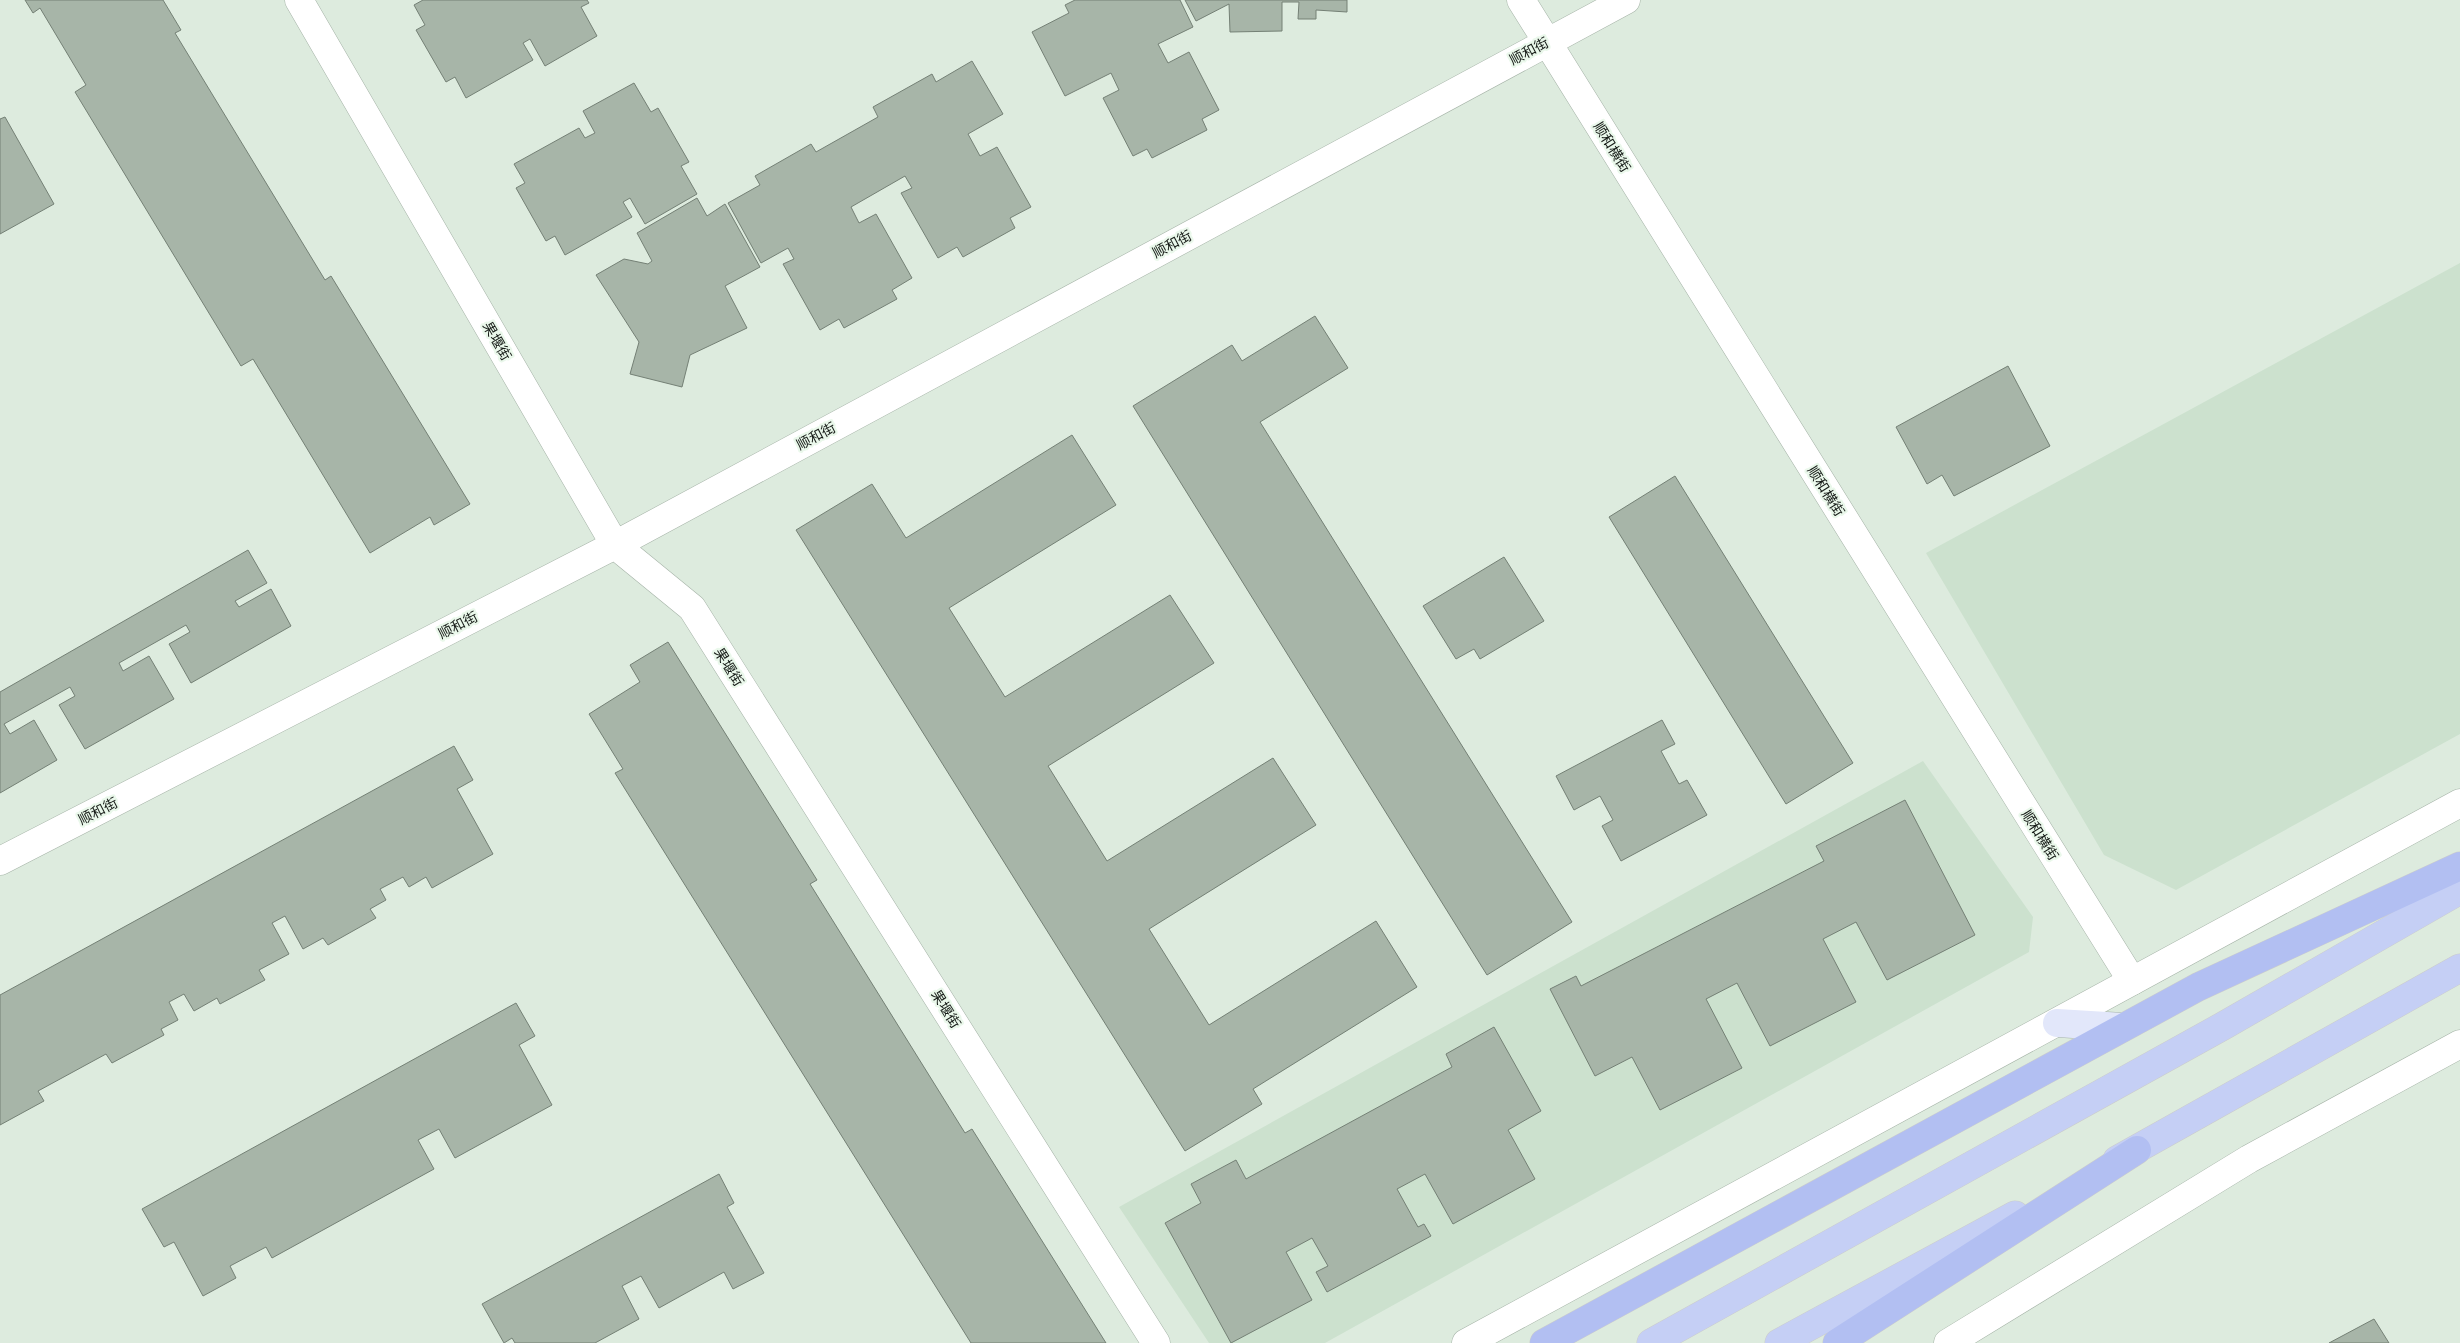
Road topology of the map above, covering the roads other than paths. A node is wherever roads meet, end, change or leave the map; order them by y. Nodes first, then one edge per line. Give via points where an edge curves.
1 (299, 0) edge
2 (1521, 0) edge
3 (1626, 0) edge
4 (1546, 42) junction
5 (615, 545) junction
6 (2460, 803) edge
7 (0, 861) edge
8 (2460, 866) edge
9 (2460, 890) edge
10 (2460, 968) edge
11 (2132, 982) junction
12 (2056, 1023) junction
13 (2123, 1027) junction
14 (2460, 1044) edge
15 (2137, 1150) junction
16 (1156, 1343) edge
17 (1466, 1343) edge
18 (1544, 1343) edge
19 (1651, 1343) edge
20 (1779, 1343) edge
21 (1837, 1343) edge
22 (1948, 1343) edge

1 - 5 street, 果堰街
2 - 4 street, 顺和横街
3 - 4 street, 顺和街
4 - 5 street, 顺和街
4 - 11 street, 顺和横街
5 - 7 street, 顺和街
5 - 16 street, 果堰街 via 692,608
6 - 11 street
8 - 13 highway via 2198,986
9 - 19 main road via 2223,1026
10 - 15 main road
11 - 12 street
12 - 13 main road
12 - 17 street
13 - 18 highway
14 - 22 street via 2249,1159
15 - 20 main road
15 - 21 highway

